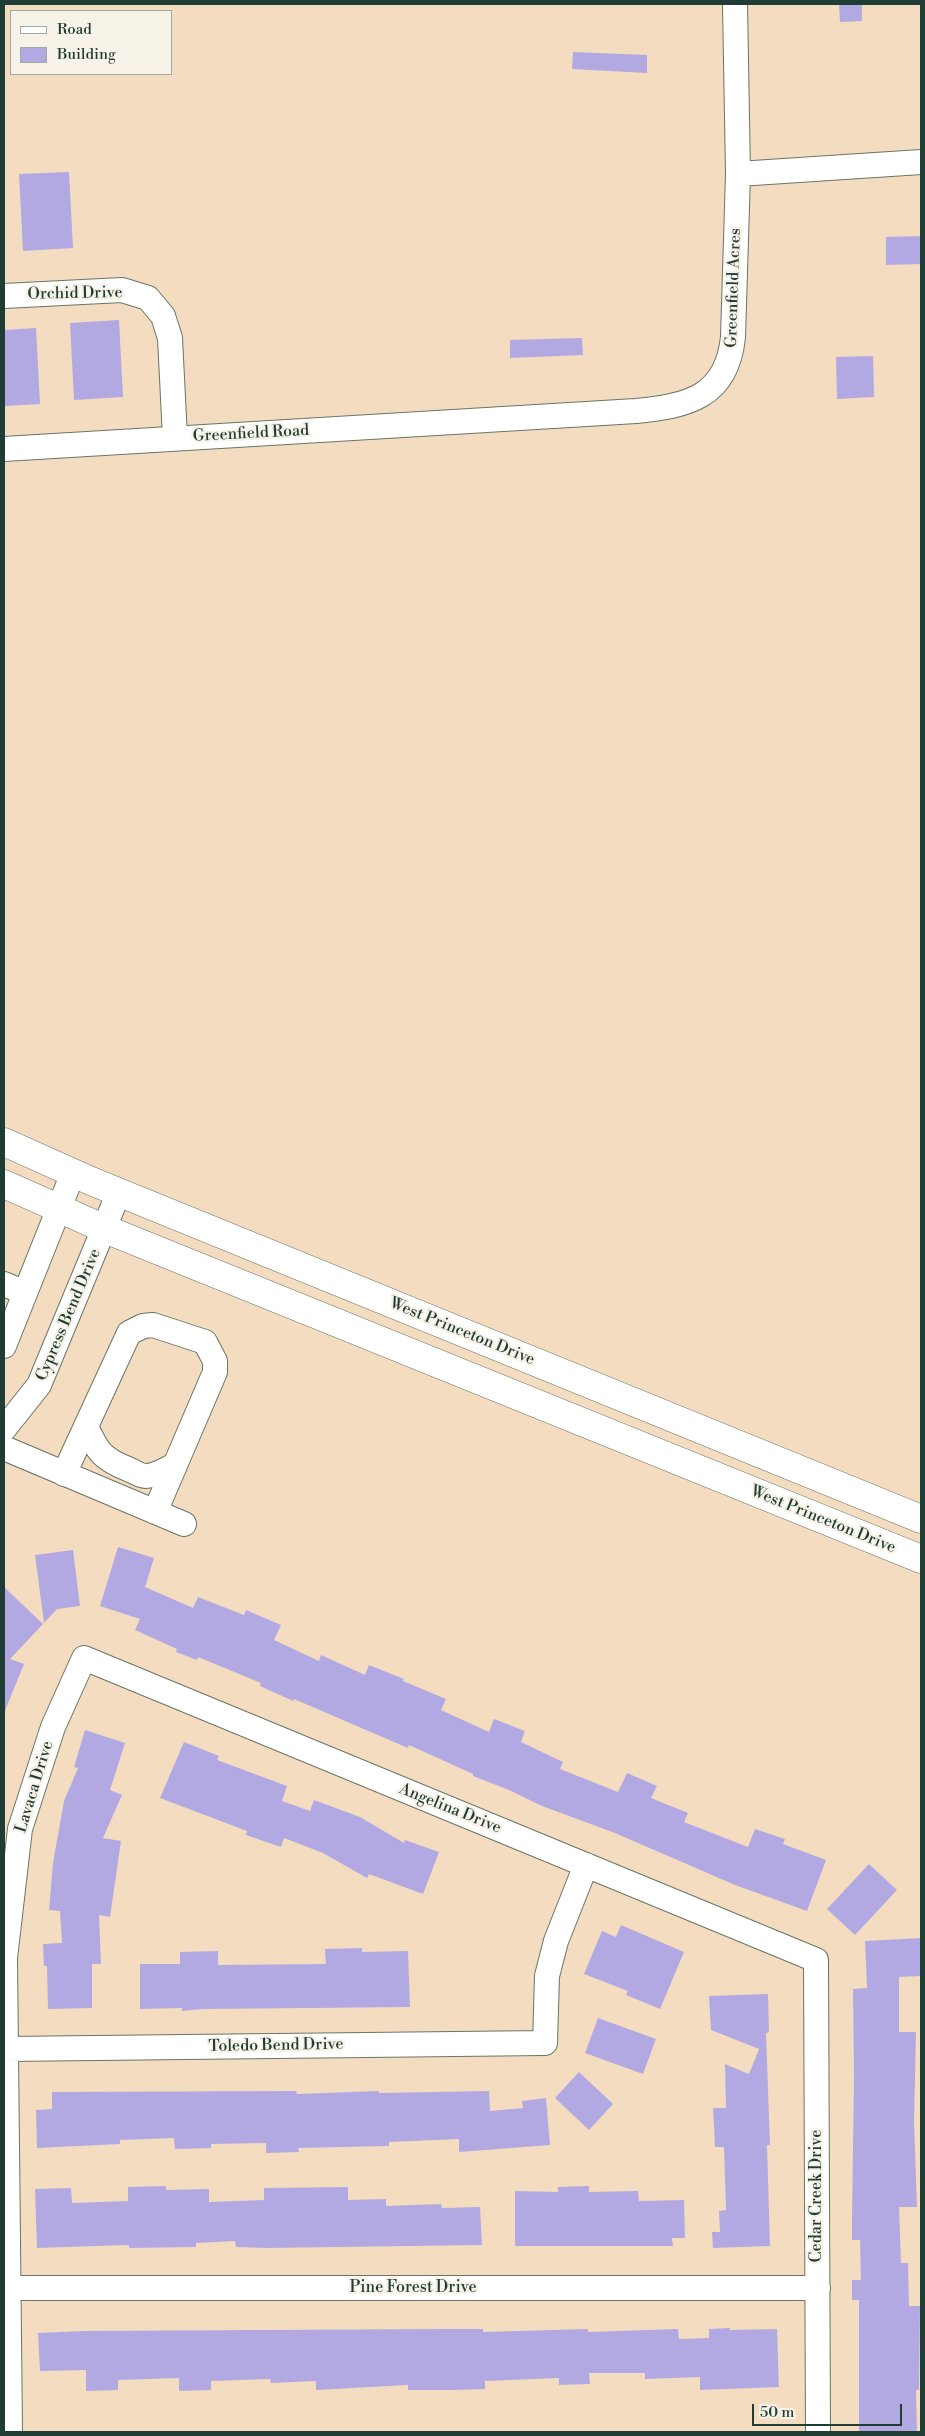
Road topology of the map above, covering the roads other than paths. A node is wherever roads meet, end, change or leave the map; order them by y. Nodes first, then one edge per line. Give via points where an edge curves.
1 (735, 4) edge
2 (921, 162) edge
3 (738, 174) junction
4 (4, 296) edge
5 (499, 419) joint
6 (175, 438) junction
7 (4, 449) edge
8 (4, 1142) edge
9 (73, 1173) junction
10 (4, 1184) edge
11 (119, 1192) junction
12 (59, 1207) junction
13 (106, 1229) junction
14 (14, 1289) edge
15 (4, 1346) edge
16 (86, 1426) junction
17 (4, 1429) edge
18 (4, 1448) edge
19 (175, 1465) junction
20 (64, 1474) junction
21 (155, 1512) junction
22 (921, 1520) edge
23 (184, 1524) dead end
24 (921, 1559) edge
25 (84, 1658) joint
26 (12, 1827) edge
27 (586, 1865) junction
28 (816, 1960) joint
29 (6, 2049) junction
30 (8, 2288) junction
31 (818, 2288) junction
32 (10, 2432) edge
33 (818, 2432) edge

1 - 3 street, Greenfield Acres
2 - 3 street
3 - 5 street, Greenfield Acres via 731,355 723,374 710,389 682,405 661,409
4 - 6 street, Orchid Drive via 122,290 148,298 163,316 170,338
5 - 6 street, Greenfield Road
6 - 7 street, Greenfield Road
8 - 9 highway, West Princeton Drive
9 - 11 highway, West Princeton Drive
9 - 12 street
10 - 12 highway, West Princeton Drive
11 - 13 street, Cypress Bend Drive
11 - 22 highway, West Princeton Drive
12 - 13 highway, West Princeton Drive
12 - 14 street
13 - 17 street, Cypress Bend Drive via 39,1385
13 - 24 highway, West Princeton Drive
14 - 15 street
16 - 19 street via 96,1449 116,1465 145,1476
16 - 19 street via 129,1333 153,1324 205,1342 215,1361 215,1372
16 - 20 street
18 - 20 street
19 - 21 street
20 - 21 street
21 - 23 street
25 - 26 street, Lavaca Drive
25 - 27 street, Angelina Drive
26 - 29 street, Lavaca Drive via 5,1958
27 - 28 street, Angelina Drive
27 - 29 street, Toledo Bend Drive via 556,1941 547,1976 545,2043
28 - 31 street, Cedar Creek Drive
29 - 30 street, Lavaca Drive
30 - 31 street, Pine Forest Drive
30 - 32 street, Lavaca Drive
31 - 33 street, Cedar Creek Drive

